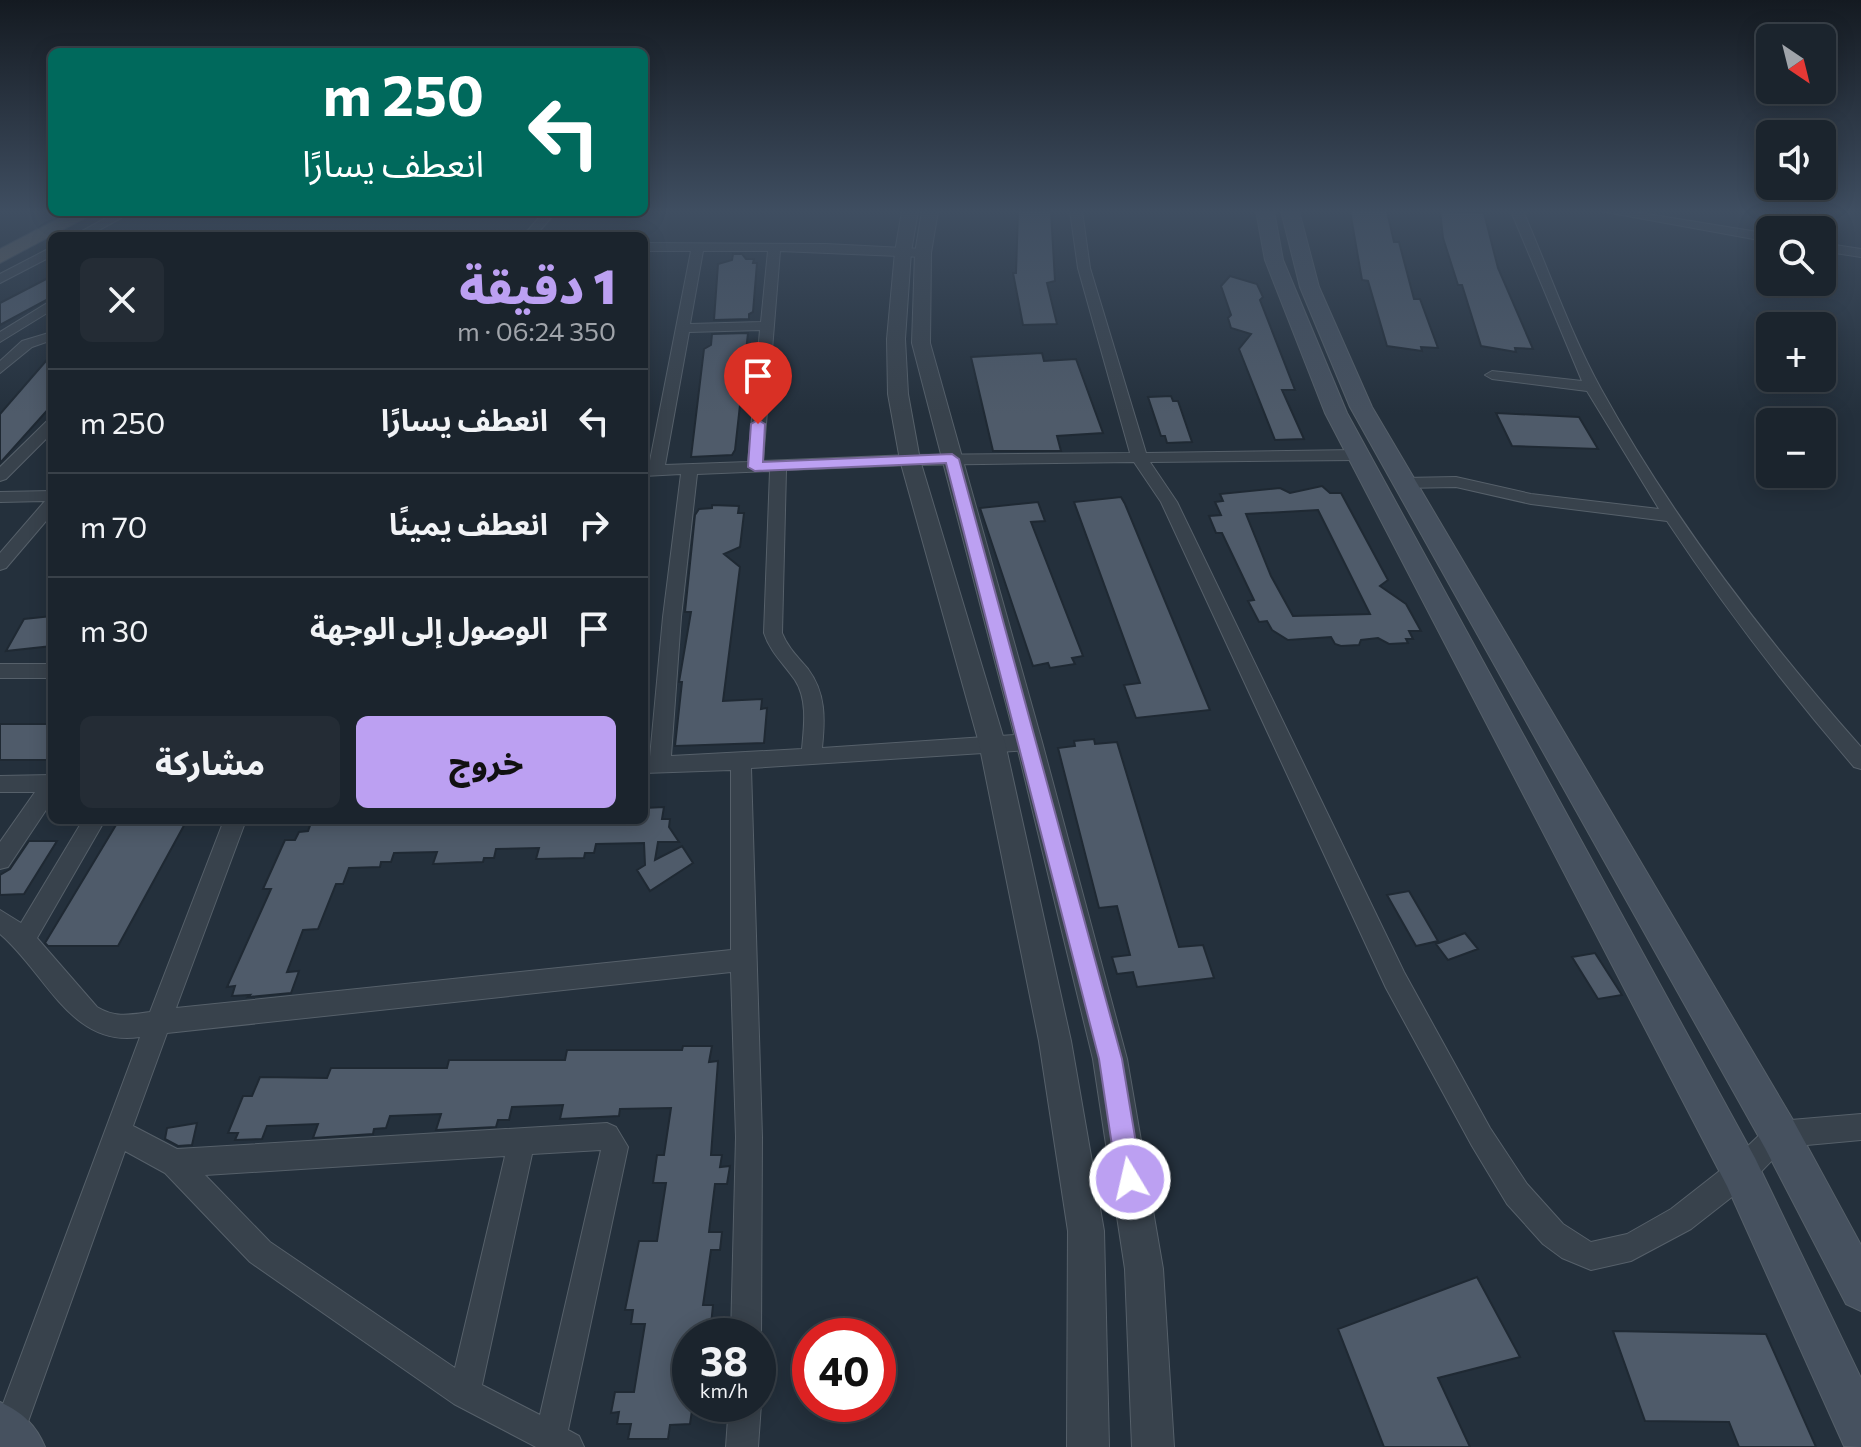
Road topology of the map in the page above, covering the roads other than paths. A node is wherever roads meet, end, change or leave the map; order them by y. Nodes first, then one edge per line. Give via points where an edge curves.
1 (692, 279) edge
2 (771, 279) edge
3 (908, 279) edge
4 (915, 279) edge
5 (1087, 279) edge
6 (1284, 279) edge
7 (1303, 279) edge
8 (1546, 279) edge
9 (48, 307) edge
10 (766, 326) junction
11 (682, 328) junction
12 (1314, 333) junction
13 (48, 337) edge
14 (0, 338) edge
15 (0, 369) edge
16 (1492, 375) dead end
17 (1592, 387) junction
18 (48, 428) edge
19 (1357, 455) junction
20 (952, 459) junction
21 (1140, 459) junction
22 (910, 460) junction
23 (778, 465) junction
24 (755, 467) junction
25 (690, 469) junction
26 (650, 471) edge
27 (0, 476) edge
28 (1403, 483) junction
29 (48, 496) edge
30 (0, 497) edge
31 (48, 508) edge
32 (1672, 516) junction
33 (0, 564) edge
34 (0, 671) edge
35 (48, 671) edge
36 (1029, 742) junction
37 (992, 743) junction
38 (811, 756) junction
39 (741, 761) junction
40 (1861, 761) edge
41 (652, 765) edge
42 (48, 783) edge
43 (0, 784) edge
44 (48, 789) edge
45 (92, 824) edge
46 (233, 824) edge
47 (0, 860) edge
48 (0, 920) edge
49 (24, 940) junction
50 (743, 960) junction
51 (158, 1022) junction
52 (1861, 1127) edge
53 (117, 1132) junction
54 (1779, 1134) junction
55 (522, 1140) junction
56 (175, 1163) junction
57 (1741, 1172) junction
58 (1861, 1289) edge
59 (746, 1318) edge
60 (465, 1393) junction
61 (744, 1422) edge
62 (1861, 1429) edge
63 (8, 1439) edge
64 (559, 1442) edge
65 (742, 1447) edge
66 (1088, 1447) edge
67 (1153, 1447) edge

1 - 11 street
2 - 10 street
3 - 22 street via 896,339 898,394
4 - 20 street via 921,343
5 - 21 street
6 - 12 main road
7 - 12 main road
8 - 17 street
9 - 14 street
10 - 11 street
10 - 24 street
11 - 26 street
12 - 19 main road
12 - 28 main road
13 - 15 street via 27,344
16 - 17 street
17 - 32 street
18 - 27 street
19 - 21 street
19 - 57 main road
20 - 21 street
20 - 22 street
20 - 36 street
21 - 57 street via 1169,502 1395,980 1517,1194 1553,1234 1591,1256 1631,1247 1681,1219
22 - 23 street
22 - 37 street
23 - 24 street
23 - 38 street via 773,633 776,647 808,684 813,700
24 - 25 street
25 - 26 street
25 - 41 street
28 - 32 street via 1456,482 1531,499
28 - 54 main road
29 - 30 street
31 - 33 street
32 - 40 street via 1762,641
34 - 35 street
36 - 37 street
36 - 67 street via 1110,1059 1144,1269
37 - 38 street
37 - 66 street via 1055,1041 1086,1231
38 - 39 street
39 - 41 street
39 - 50 street
42 - 43 street
44 - 47 street
45 - 49 street
46 - 51 street
48 - 49 street
49 - 51 street via 88,1015 104,1025
50 - 51 street
50 - 59 street via 749,1137
51 - 53 street
52 - 54 street
53 - 56 street
53 - 63 street
54 - 57 street
54 - 58 main road
55 - 56 street
55 - 60 street
55 - 64 street via 599,1135 615,1147
56 - 60 street via 260,1252
57 - 62 main road
60 - 64 street
61 - 65 street

